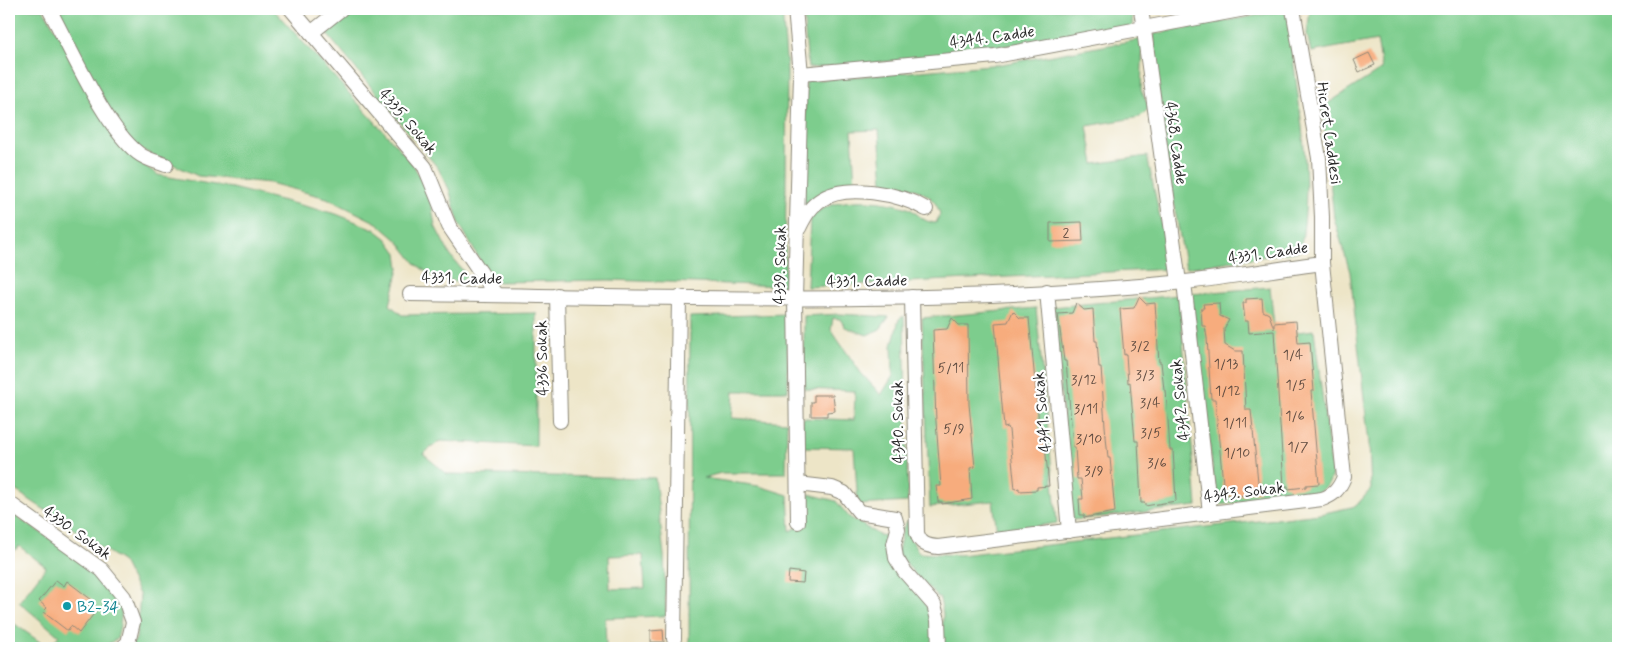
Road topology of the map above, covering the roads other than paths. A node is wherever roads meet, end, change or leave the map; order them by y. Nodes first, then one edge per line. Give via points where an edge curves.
1 (49, 9) edge
2 (291, 9) edge
3 (341, 9) edge
4 (795, 9) edge
5 (1141, 9) edge
6 (1245, 9) edge
7 (1293, 9) edge
8 (1143, 28) junction
9 (312, 33) junction
10 (801, 74) junction
11 (166, 165) dead end
12 (926, 209) dead end
13 (797, 231) junction
14 (1322, 263) junction
15 (1182, 282) junction
16 (1047, 291) junction
17 (410, 294) dead end
18 (496, 295) junction
19 (557, 295) junction
20 (678, 297) junction
21 (912, 297) junction
22 (795, 298) junction
23 (560, 421) dead end
24 (798, 484) junction
25 (9, 503) edge
26 (1210, 513) junction
27 (798, 522) dead end
28 (1069, 530) junction
29 (924, 544) joint
30 (674, 639) dead end
31 (122, 648) edge
32 (939, 648) edge

1 - 11 street via 122,139 139,154
2 - 9 street, 4335. Sokak
3 - 9 street
4 - 10 street, 4339. Sokak
5 - 8 street, 4368. Cadde
6 - 8 street, 4344. Cadde
7 - 14 street, Hicret Caddesi via 1319,158
8 - 10 street, 4344. Cadde via 995,56
8 - 15 street, 4368. Cadde
9 - 18 street, 4335. Sokak via 425,167 450,226
10 - 13 street, 4339. Sokak
12 - 13 street via 912,200 892,194 833,194 809,210
13 - 22 street, 4339. Sokak
14 - 15 street, 4331. Cadde
14 - 26 street, 4343. Sokak via 1344,477 1331,496 1322,499
15 - 16 street, 4331. Cadde
15 - 26 street, 4342. Sokak
16 - 21 street, 4331. Cadde
16 - 28 street, 4341. Sokak
17 - 18 street, 4331. Cadde
18 - 19 street, 4331. Cadde
19 - 20 street, 4331. Cadde
19 - 23 street, 4336 Sokak
20 - 22 street, 4331. Cadde
20 - 30 street
21 - 22 street, 4331. Cadde
21 - 29 street, 4340. Sokak via 917,533
22 - 24 street, 4339. Sokak
24 - 27 street, 4339. Sokak
24 - 32 street via 844,492 858,512 895,518 898,529 894,544 896,558 934,605
25 - 31 street, 4330. Sokak via 102,570 124,597 133,622 128,642
26 - 28 street, 4343. Sokak
28 - 29 street, 4343. Sokak via 938,547

